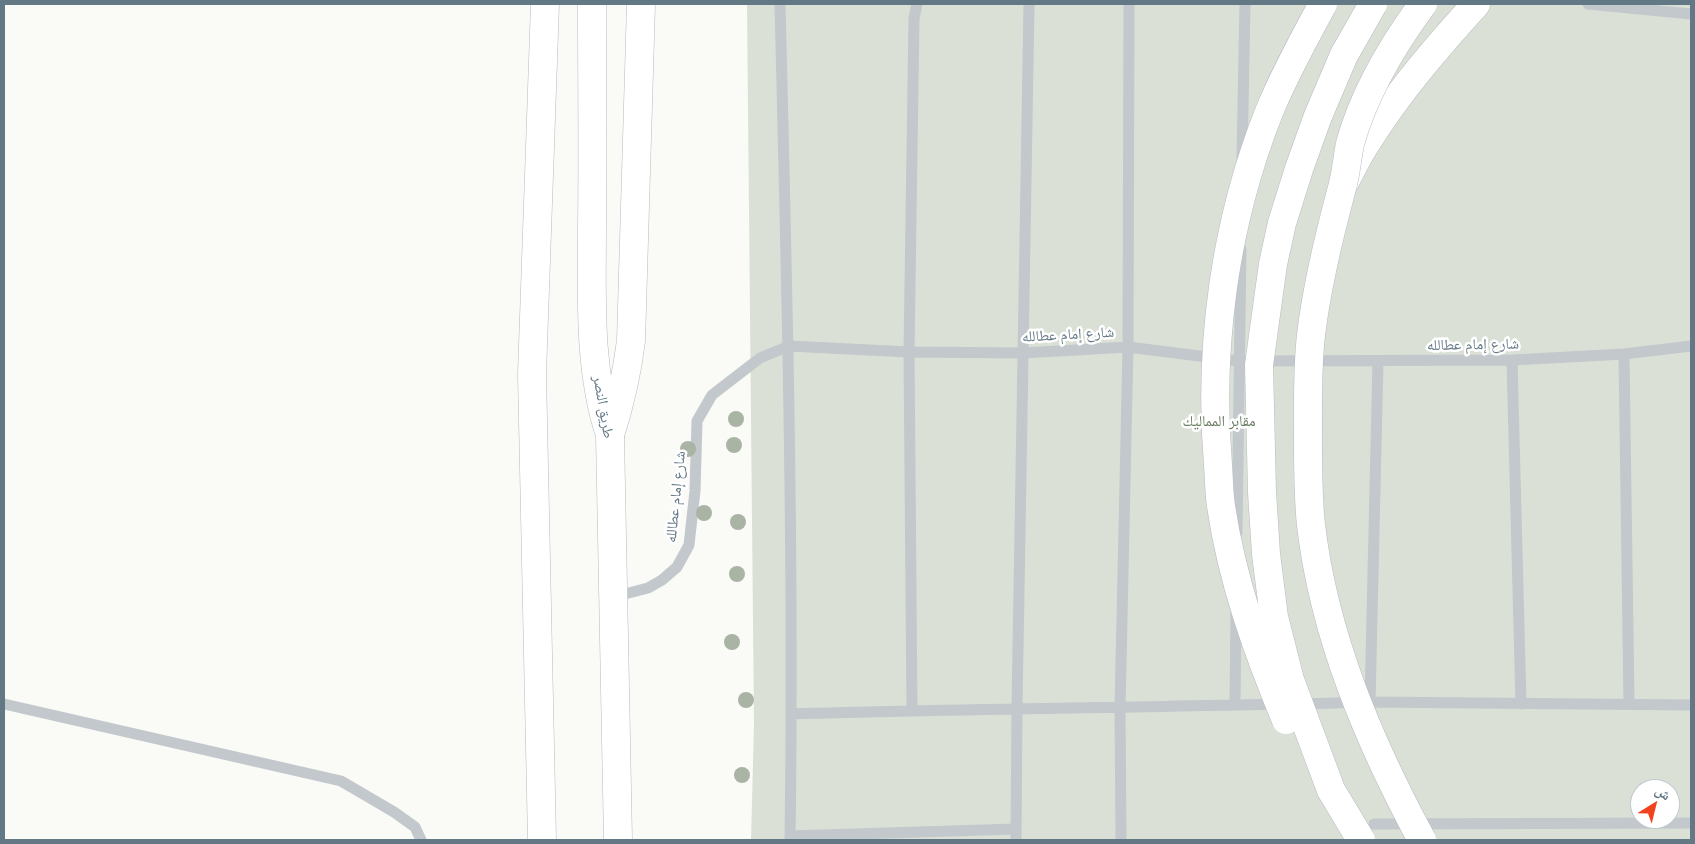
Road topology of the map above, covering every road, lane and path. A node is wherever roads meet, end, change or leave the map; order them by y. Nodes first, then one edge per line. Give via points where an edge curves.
1 (545, 4) edge
2 (592, 4) edge
3 (641, 4) edge
4 (780, 4) edge
5 (916, 4) edge
6 (1028, 4) edge
7 (1130, 4) edge
8 (1245, 4) edge
9 (1323, 4) edge
10 (1373, 4) edge
11 (1423, 4) edge
12 (1476, 4) edge
13 (1588, 4) edge
14 (1691, 14) edge
15 (1343, 185) junction
16 (789, 346) junction
17 (1691, 346) edge
18 (1128, 347) junction
19 (909, 352) junction
20 (1023, 353) junction
21 (1624, 354) junction
22 (1512, 360) junction
23 (1239, 361) junction
24 (1378, 361) junction
25 (610, 435) junction
26 (613, 597) junction
27 (1370, 702) junction
28 (4, 704) edge
29 (1521, 704) junction
30 (1629, 704) junction
31 (1235, 705) junction
32 (1691, 705) edge
33 (1016, 708) junction
34 (1120, 708) junction
35 (912, 711) junction
36 (791, 714) junction
37 (1331, 790) junction
38 (1691, 823) edge
39 (1368, 832) edge
40 (1016, 834) edge
41 (790, 838) edge
42 (421, 840) edge
43 (542, 840) edge
44 (618, 840) edge
45 (1122, 840) edge
46 (1422, 840) edge

1 - 43 highway via 532,374
2 - 25 highway, طريق النصر via 592,308 598,385
3 - 25 highway via 631,341 625,381
4 - 16 lane
5 - 19 lane
6 - 20 lane
7 - 18 lane
8 - 23 lane
9 - 37 highway, bridge via 1270,111 1251,162 1224,278 1214,391 1221,506 1254,637 1291,731
10 - 37 highway, bridge via 1344,55 1296,178 1273,264 1259,366 1262,492 1274,617 1290,680
11 - 15 highway, bridge via 1378,75 1350,144
12 - 15 highway via 1401,94 1367,142
13 - 14 lane
15 - 46 highway, bridge via 1330,230 1311,335 1308,477 1311,525 1321,582 1354,692 1371,738
16 - 19 lane, شارع إمام عطالله
16 - 26 lane, شارع إمام عطالله via 760,358 719,389 697,421 690,545 677,568 648,588
16 - 36 lane
17 - 21 lane, شارع إمام عطالله
18 - 20 lane, شارع إمام عطالله
18 - 23 lane, شارع إمام عطالله
18 - 34 lane
19 - 20 lane, شارع إمام عطالله
19 - 35 lane
20 - 33 lane
21 - 22 lane, شارع إمام عطالله
21 - 30 lane
22 - 24 lane, شارع إمام عطالله
22 - 29 lane
23 - 24 lane, شارع إمام عطالله
23 - 31 lane
24 - 27 lane
25 - 26 highway, طريق النصر
26 - 44 highway, طريق النصر
27 - 29 lane
27 - 31 lane
28 - 42 lane via 341,781 416,827
29 - 30 lane
30 - 32 lane
31 - 34 lane
33 - 34 lane
33 - 35 lane
33 - 40 lane
34 - 45 lane
35 - 36 lane
36 - 41 lane
37 - 39 highway, bridge
38 - 39 lane
40 - 41 lane

